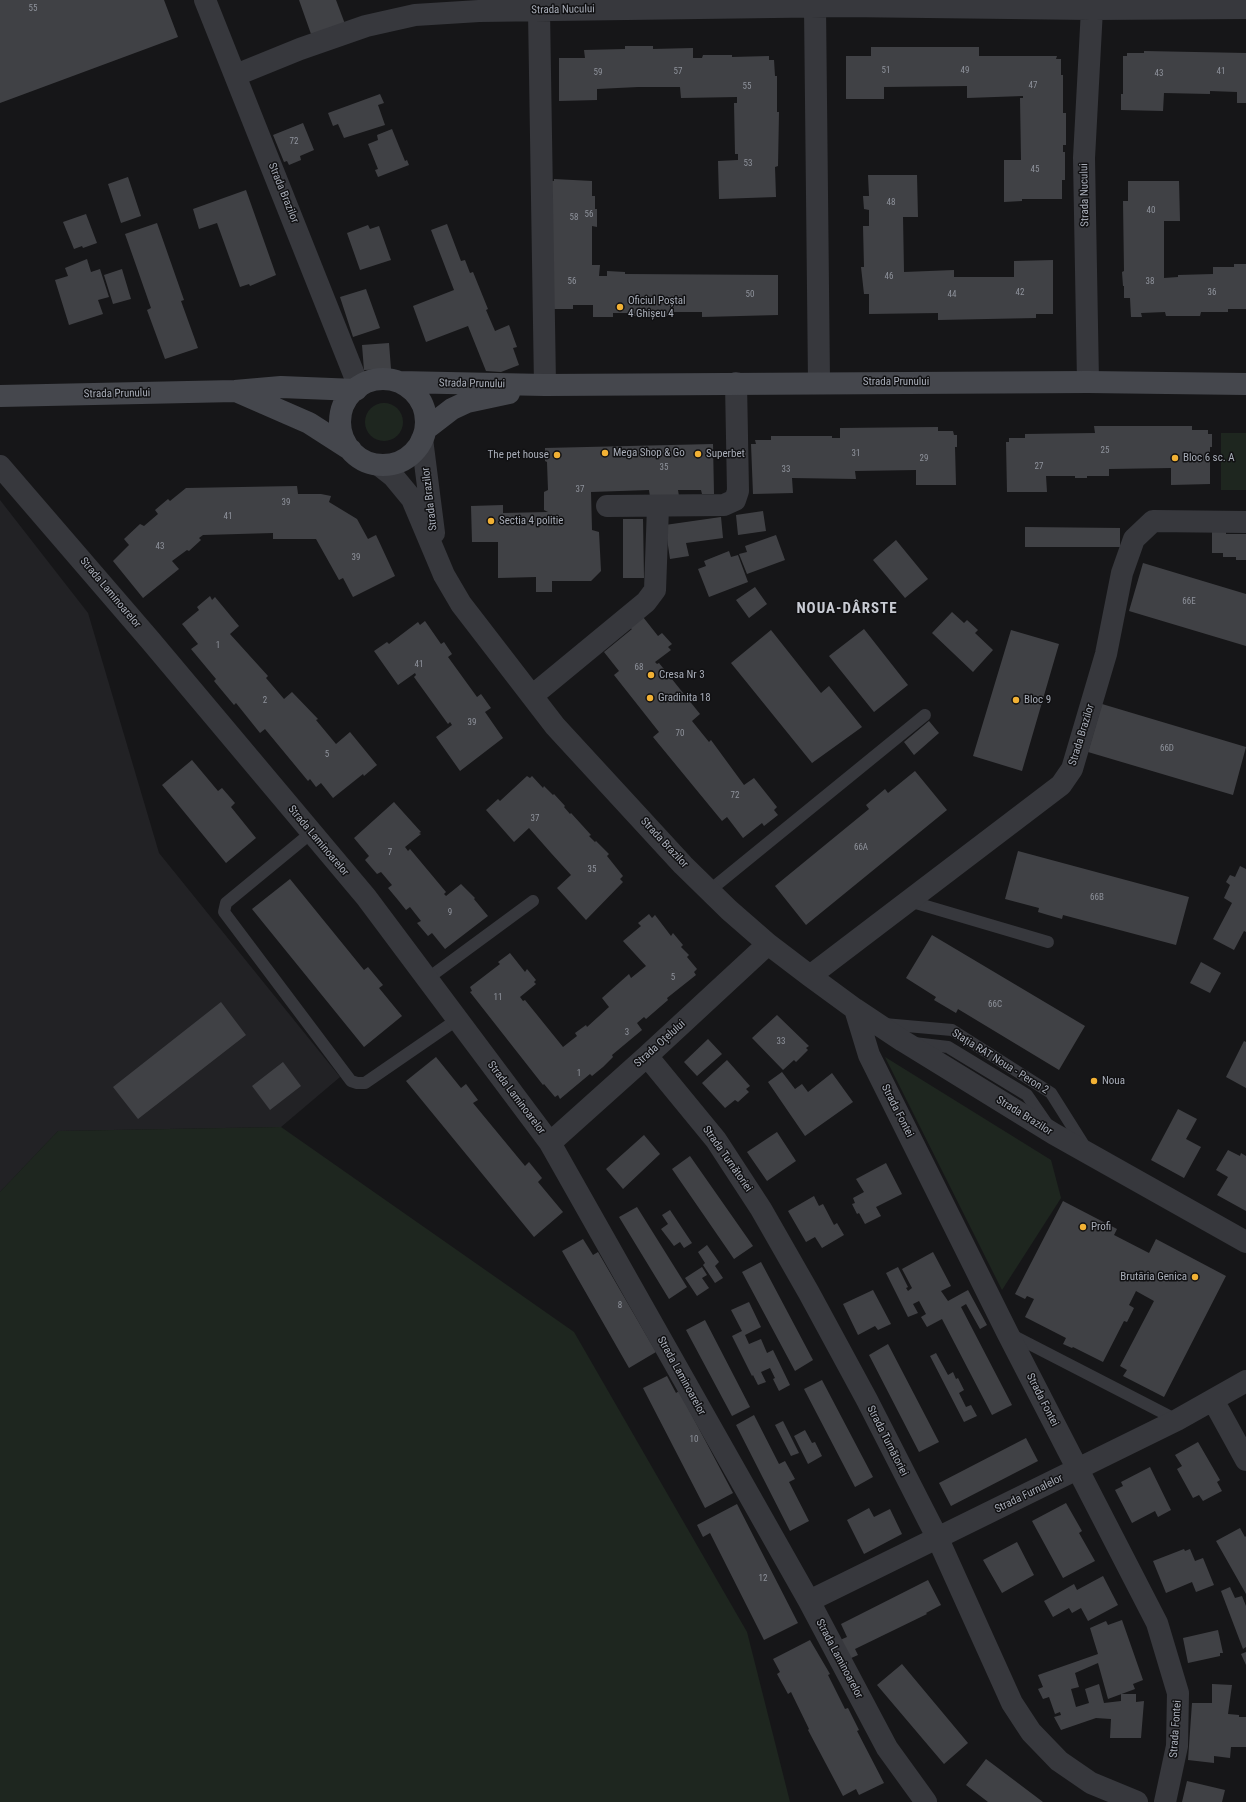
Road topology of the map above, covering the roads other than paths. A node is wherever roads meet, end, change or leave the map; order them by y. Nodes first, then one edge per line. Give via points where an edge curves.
1 (205, 0) edge
2 (1091, 4) edge
3 (815, 7) junction
4 (1246, 8) edge
5 (539, 11) junction
6 (236, 75) junction
7 (399, 382) junction
8 (819, 382) junction
9 (1088, 382) junction
10 (736, 383) junction
11 (1246, 384) edge
12 (545, 385) junction
13 (357, 388) junction
14 (235, 391) junction
15 (0, 396) edge
16 (424, 434) junction
17 (351, 450) junction
18 (379, 465) junction
19 (0, 466) edge
20 (607, 506) dead end
21 (658, 507) junction
22 (1246, 522) edge
23 (437, 558) junction
24 (532, 696) junction
25 (925, 715) dead end
26 (311, 833) junction
27 (709, 891) junction
28 (532, 901) dead end
29 (909, 901) junction
30 (1048, 942) dead end
31 (768, 944) junction
32 (810, 976) junction
33 (427, 979) junction
34 (855, 1009) junction
35 (458, 1019) junction
36 (877, 1024) junction
37 (647, 1056) junction
38 (550, 1143) junction
39 (1090, 1155) junction
40 (1246, 1242) edge
41 (1007, 1332) junction
42 (1246, 1381) edge
43 (1213, 1400) junction
44 (1177, 1420) junction
45 (1246, 1460) edge
46 (1078, 1470) junction
47 (938, 1539) junction
48 (809, 1601) junction
49 (926, 1802) edge
50 (1137, 1802) edge
51 (1165, 1802) edge

1 - 6 street, Strada Brazilor
2 - 3 street, Strada Nucului
2 - 4 street, Strada Nucului
2 - 9 street, Strada Nucului via 1084,158
3 - 5 street, Strada Nucului
3 - 8 street
5 - 6 street, Strada Nucului via 415,15 366,26
5 - 12 street
6 - 13 street, Strada Brazilor
7 - 12 street, Strada Prunului
7 - 13 street via 379,380
7 - 16 street via 417,396 423,406 426,418
8 - 9 street, Strada Prunului
8 - 10 street, Strada Prunului
9 - 11 street, Strada Prunului
10 - 12 street, Strada Prunului
10 - 21 street via 738,491 735,500 724,505
12 - 16 street, Strada Prunului via 467,402 452,409
13 - 14 street, Strada Prunului via 281,387
13 - 17 street via 347,400 342,412 341,426
14 - 15 street, Strada Prunului
14 - 17 street, Strada Prunului via 297,417
16 - 18 street via 415,451 405,459 393,464
16 - 23 street, Strada Brazilor
17 - 18 street via 369,463
18 - 23 street, Strada Brazilor via 393,476 412,498
19 - 26 street, Strada Laminoarelor via 115,598
20 - 21 street
21 - 24 street via 655,590 646,602
22 - 29 street, Strada Brazilor via 1153,521 1134,539 1122,573 1106,654 1072,769 1061,785
23 - 24 street, Strada Brazilor via 461,604
24 - 27 street, Strada Brazilor via 555,726
25 - 27 lane
26 - 33 street, Strada Laminoarelor via 366,897
26 - 35 lane via 226,902 224,912 351,1081 365,1083
27 - 31 street, Strada Brazilor
28 - 33 lane
29 - 30 lane
29 - 32 street, Strada Brazilor
31 - 32 street, Strada Brazilor
31 - 37 street, Strada Oțelului
32 - 34 street, Strada Brazilor
33 - 35 street, Strada Laminoarelor
34 - 36 street, Strada Brazilor
34 - 41 street, Strada Fontei via 869,1055
35 - 38 street, Strada Laminoarelor
36 - 39 street, Strada Brazilor
36 - 39 lane, Stația RAT Noua - Peron 2 via 952,1030 1051,1094
37 - 38 street, Strada Oțelului
37 - 47 street, Strada Turnătoriei via 716,1140 761,1209 849,1367
38 - 48 street, Strada Laminoarelor
39 - 40 street, Strada Brazilor
41 - 44 lane
41 - 46 street, Strada Fontei
42 - 43 street, Strada Furnalelor
43 - 44 street, Strada Furnalelor
43 - 45 street
44 - 46 street, Strada Furnalelor
46 - 47 street, Strada Furnalelor
46 - 51 street, Strada Fontei via 1157,1623 1178,1693 1177,1746
47 - 48 street, Strada Furnalelor
47 - 50 street, Strada Turnătoriei via 1012,1703 1031,1732 1059,1762 1091,1783
48 - 49 street, Strada Laminoarelor via 887,1748

